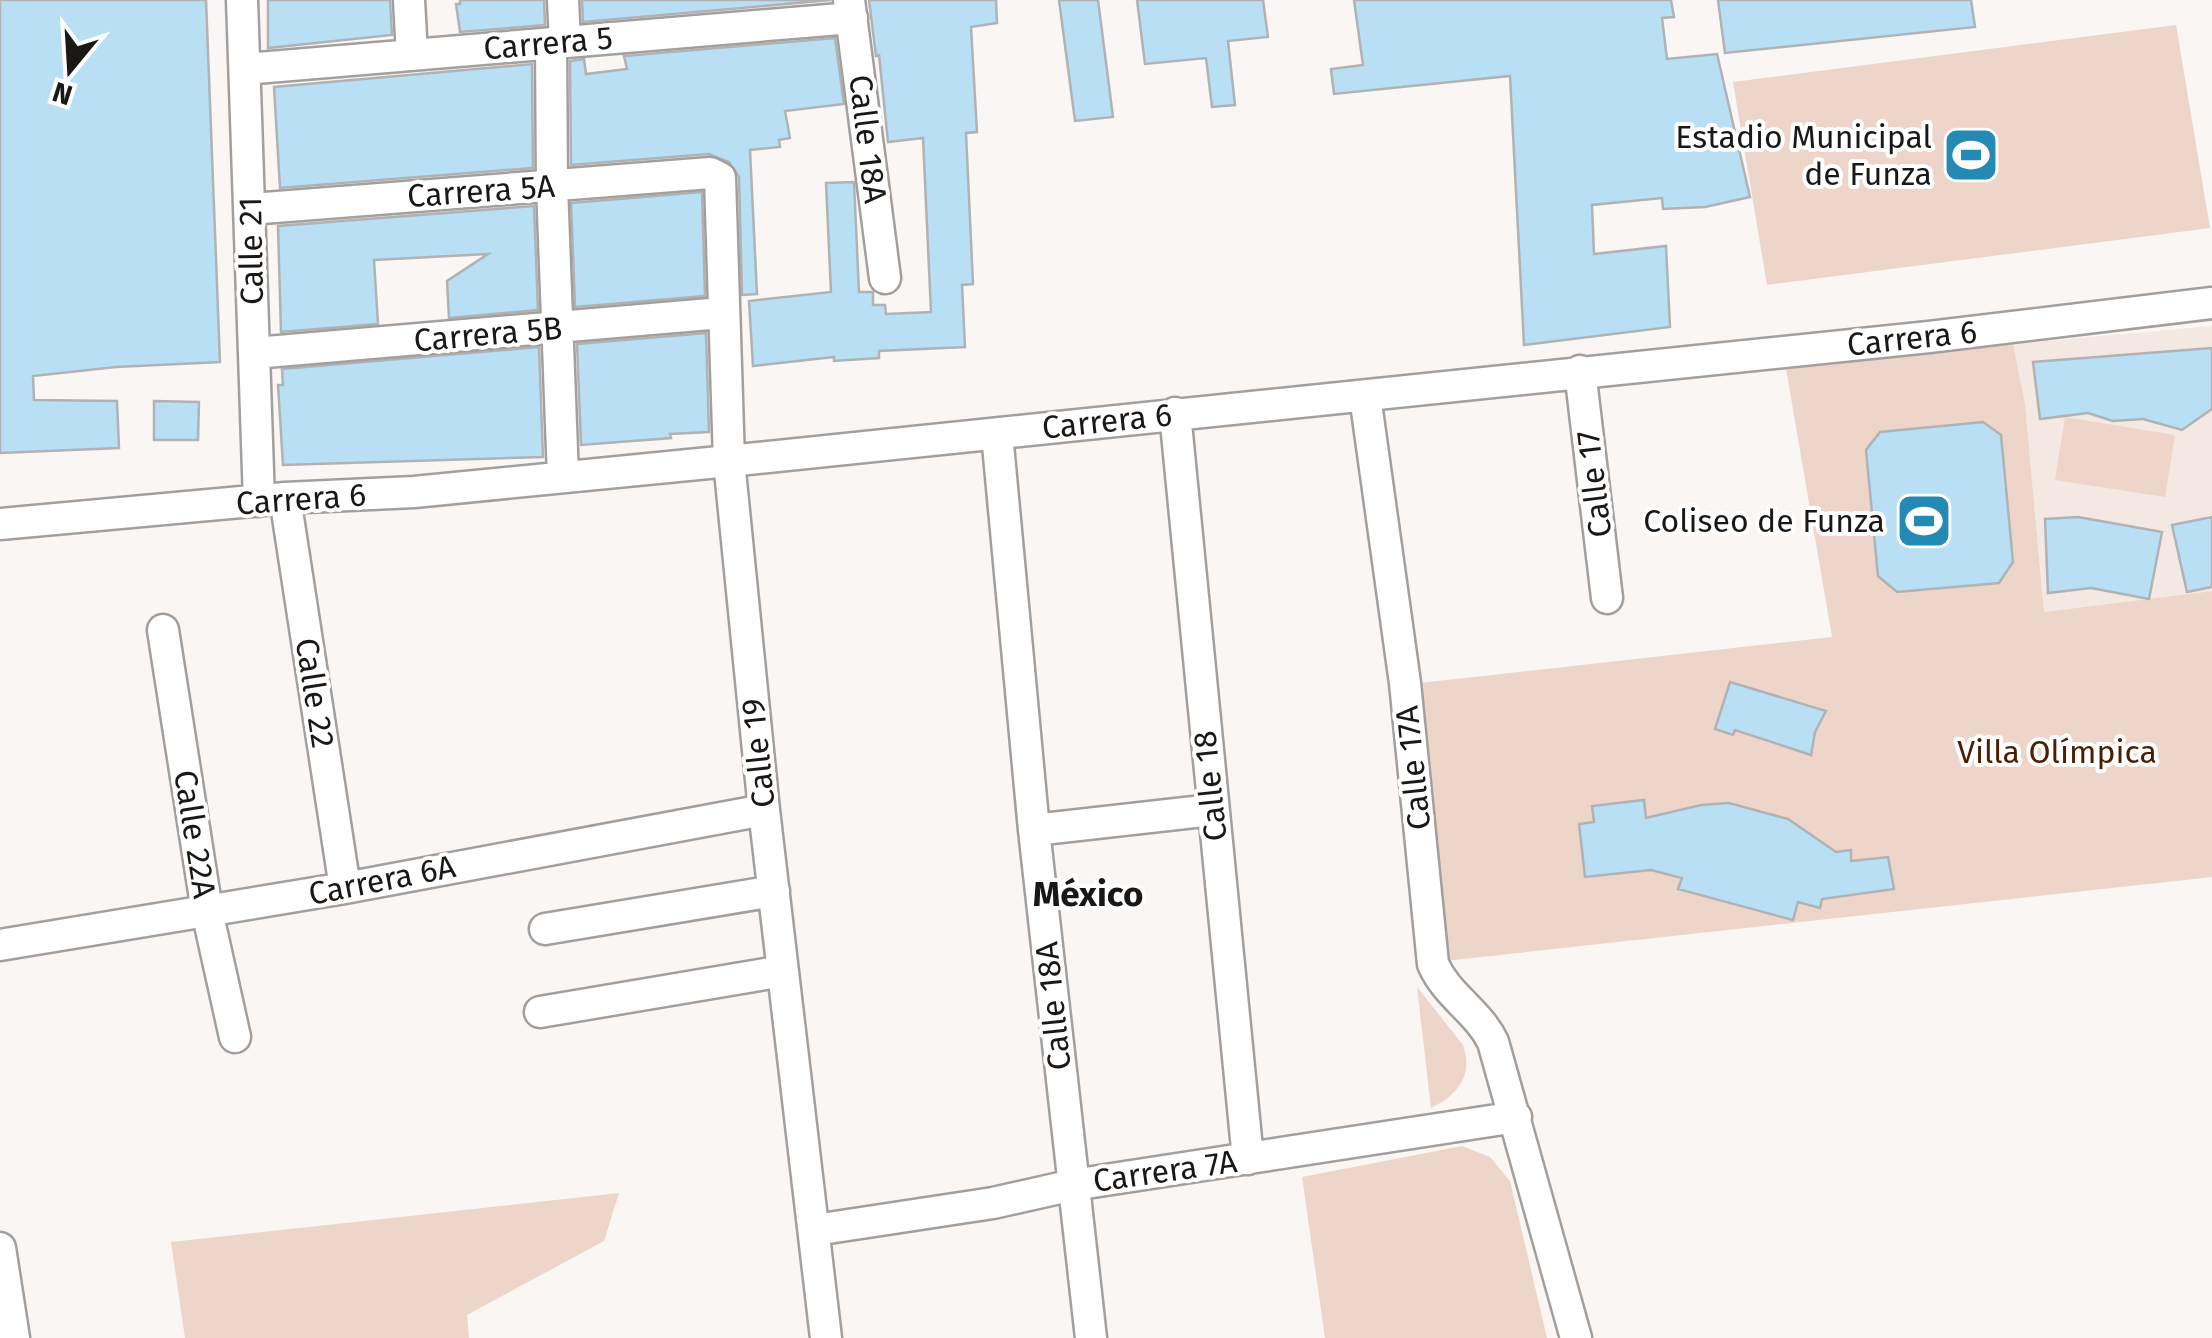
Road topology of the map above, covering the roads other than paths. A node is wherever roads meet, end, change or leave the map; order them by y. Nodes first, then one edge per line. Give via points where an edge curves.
1 (242, 0) edge
2 (409, 0) edge
3 (562, 0) edge
4 (851, 9) edge
5 (558, 43) junction
6 (412, 54) junction
7 (245, 69) junction
8 (710, 172) joint
9 (552, 186) junction
10 (251, 209) junction
11 (885, 278) dead end
12 (2212, 303) edge
13 (722, 313) junction
14 (557, 330) junction
15 (254, 353) junction
16 (1580, 370) junction
17 (1365, 396) junction
18 (1175, 413) junction
19 (998, 434) junction
20 (728, 461) junction
21 (563, 478) junction
22 (272, 500) junction
23 (0, 524) edge
24 (1608, 598) dead end
25 (163, 630) dead end
26 (764, 810) junction
27 (1212, 810) junction
28 (1034, 830) junction
29 (344, 888) junction
30 (774, 891) junction
31 (207, 910) junction
32 (544, 930) dead end
33 (0, 945) edge
34 (783, 971) junction
35 (540, 1012) dead end
36 (235, 1037) dead end
37 (1516, 1117) junction
38 (1248, 1159) junction
39 (1073, 1185) junction
40 (815, 1230) junction
41 (1, 1262) edge
42 (14, 1338) edge
43 (826, 1338) edge
44 (1090, 1338) edge
45 (1576, 1338) edge

1 - 7 street, Calle 21
2 - 6 street
3 - 5 street
4 - 5 street, Carrera 5
4 - 11 street, Calle 18A
5 - 6 street, Carrera 5
5 - 9 street
6 - 7 street, Carrera 5
7 - 10 street, Calle 21
8 - 9 street, Carrera 5A
8 - 13 street, Calle 19 via 722,186
9 - 10 street, Carrera 5A
9 - 14 street
10 - 15 street, Calle 21
12 - 16 street, Carrera 6
13 - 14 street, Carrera 5B
13 - 20 street, Calle 19
14 - 15 street, Carrera 5B
14 - 21 street
15 - 22 street, Calle 21
16 - 17 street, Carrera 6
16 - 24 street, Calle 17
17 - 18 street, Carrera 6
17 - 37 street, Calle 17A via 1433,964 1488,1031
18 - 19 street, Carrera 6
18 - 27 street, Calle 18
19 - 20 street, Carrera 6
19 - 28 street, Calle 18A
20 - 21 street, Carrera 6
20 - 26 street, Calle 19
21 - 22 street, Carrera 6
22 - 23 street, Carrera 6
22 - 29 street, Calle 22
25 - 31 street, Calle 22A
26 - 29 street, Carrera 6A
26 - 30 street, Calle 19
27 - 28 street
27 - 38 street, Calle 18
28 - 39 street, Calle 18A
29 - 31 street, Carrera 6A
30 - 32 street
30 - 34 street, Calle 19
31 - 33 street, Carrera 6A
31 - 36 street, Calle 22A
34 - 35 street
34 - 40 street, Calle 19
37 - 38 street, Carrera 7A
37 - 45 street, Calle 17A
38 - 39 street, Carrera 7A
39 - 40 street, Carrera 7A
39 - 44 street, Calle 18A
40 - 43 street, Calle 19
41 - 42 street

